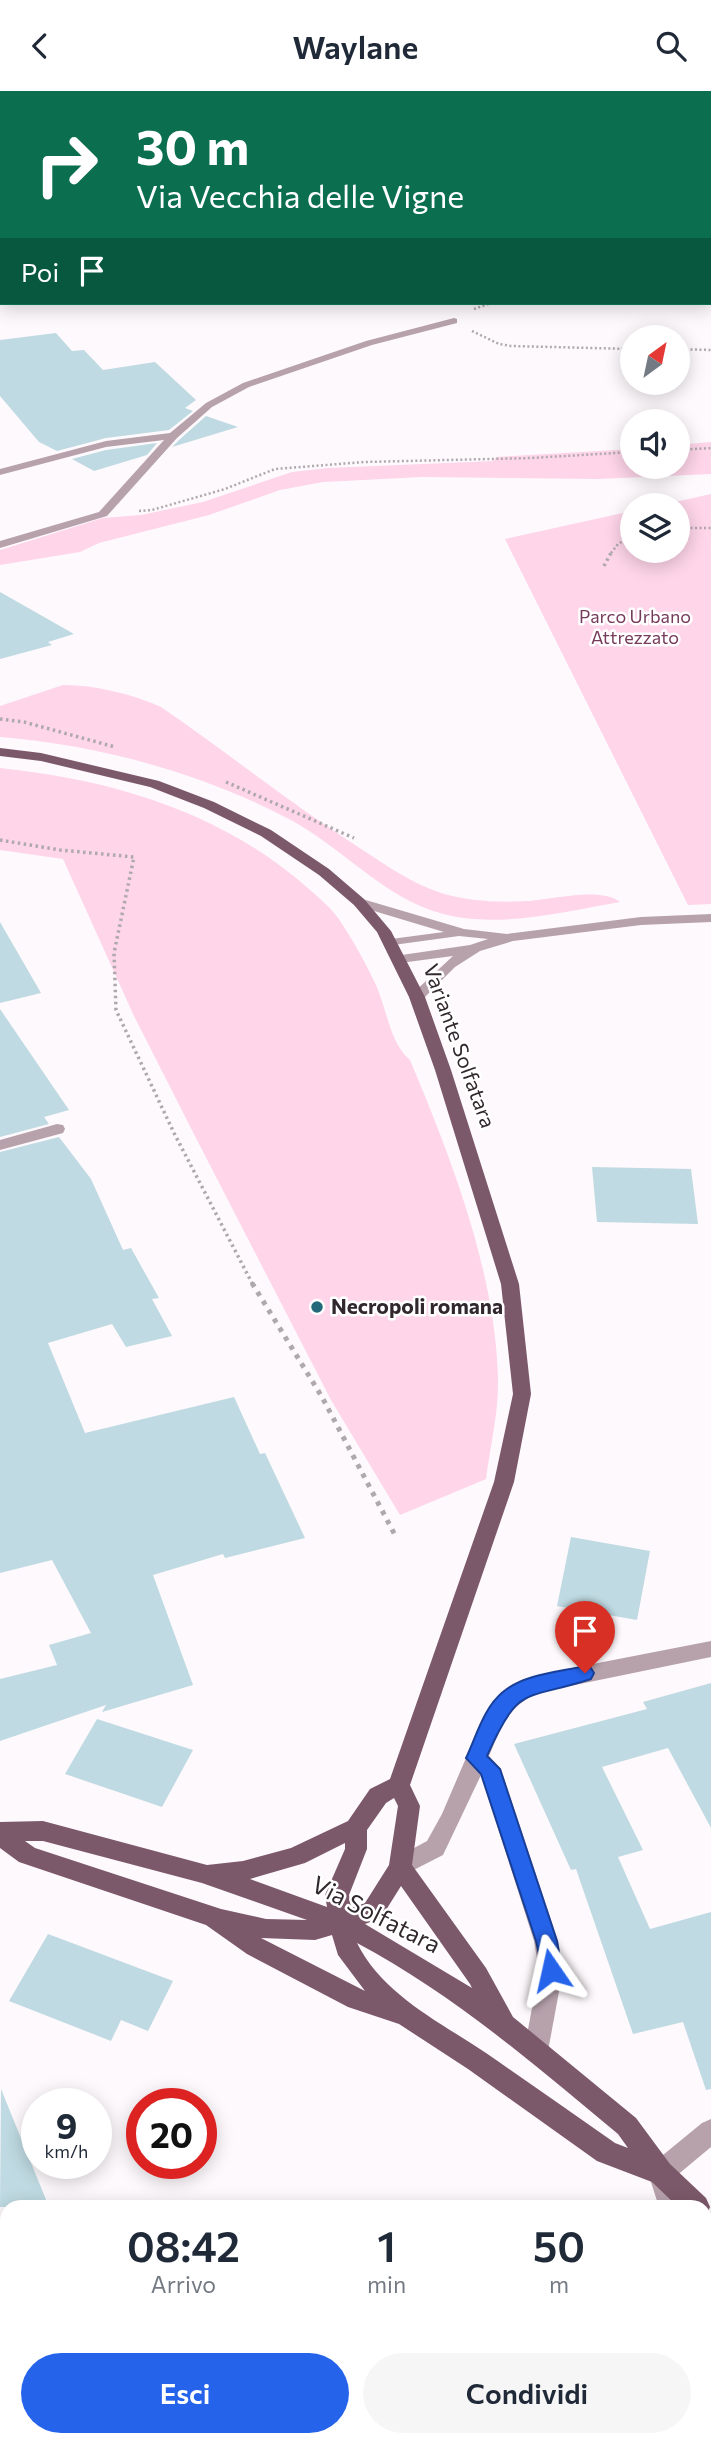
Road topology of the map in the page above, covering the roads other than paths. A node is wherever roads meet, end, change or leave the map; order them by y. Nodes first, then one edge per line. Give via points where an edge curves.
1 (454, 321) road end
2 (173, 436) junction
3 (0, 472) edge
4 (0, 545) edge
5 (0, 753) edge
6 (359, 902) junction
7 (711, 918) edge
8 (463, 933) junction
9 (512, 937) junction
10 (391, 943) junction
11 (475, 948) junction
12 (400, 959) junction
13 (417, 997) junction
14 (57, 1129) dead end
15 (0, 1145) edge
16 (711, 1649) edge
17 (476, 1758) junction
18 (399, 1786) junction
19 (356, 1828) junction
20 (0, 1834) edge
21 (400, 1867) junction
22 (202, 1873) junction
23 (214, 1917) junction
24 (340, 1922) junction
25 (406, 2015) junction
26 (506, 2027) junction
27 (536, 2051) junction
28 (711, 2131) edge
29 (661, 2173) junction
30 (670, 2200) edge
31 (690, 2200) edge

1 - 2 street via 369,343 246,385 209,405
2 - 3 street via 106,444
2 - 4 street via 103,514
5 - 6 main road, Variante Solfatara via 102,769 209,805 266,833
6 - 8 street
6 - 10 main road, Variante Solfatara
7 - 9 street via 641,921
8 - 9 street
8 - 10 street
9 - 11 street
10 - 12 main road, Variante Solfatara
11 - 12 street
11 - 13 street via 450,964
12 - 13 main road, Variante Solfatara
13 - 18 main road, Variante Solfatara via 510,1284 522,1394 504,1482
14 - 15 street
16 - 17 street via 530,1686 509,1698 495,1716
17 - 21 street via 435,1849
17 - 27 street via 490,1769 546,1941 551,1970
18 - 19 main road via 378,1796
18 - 21 main road via 409,1806
19 - 22 main road via 297,1856 243,1871
19 - 24 main road via 356,1849 337,1895
20 - 22 main road, Via Solfatara via 43,1831
20 - 23 main road, Via Solfatara via 27,1854
21 - 24 main road via 373,1912
21 - 26 main road via 478,1976
22 - 24 main road, Via Solfatara
23 - 24 main road via 266,1930 315,1930
23 - 25 main road, Via Solfatara via 255,1947 356,1999
24 - 25 main road via 346,1948 366,1976
24 - 26 main road, Via Solfatara via 441,1981
25 - 29 main road, Via Solfatara via 606,2152
26 - 27 main road, Via Solfatara
27 - 29 main road, Via Solfatara via 627,2126
28 - 29 street
29 - 30 street
29 - 31 main road, Via Solfatara

